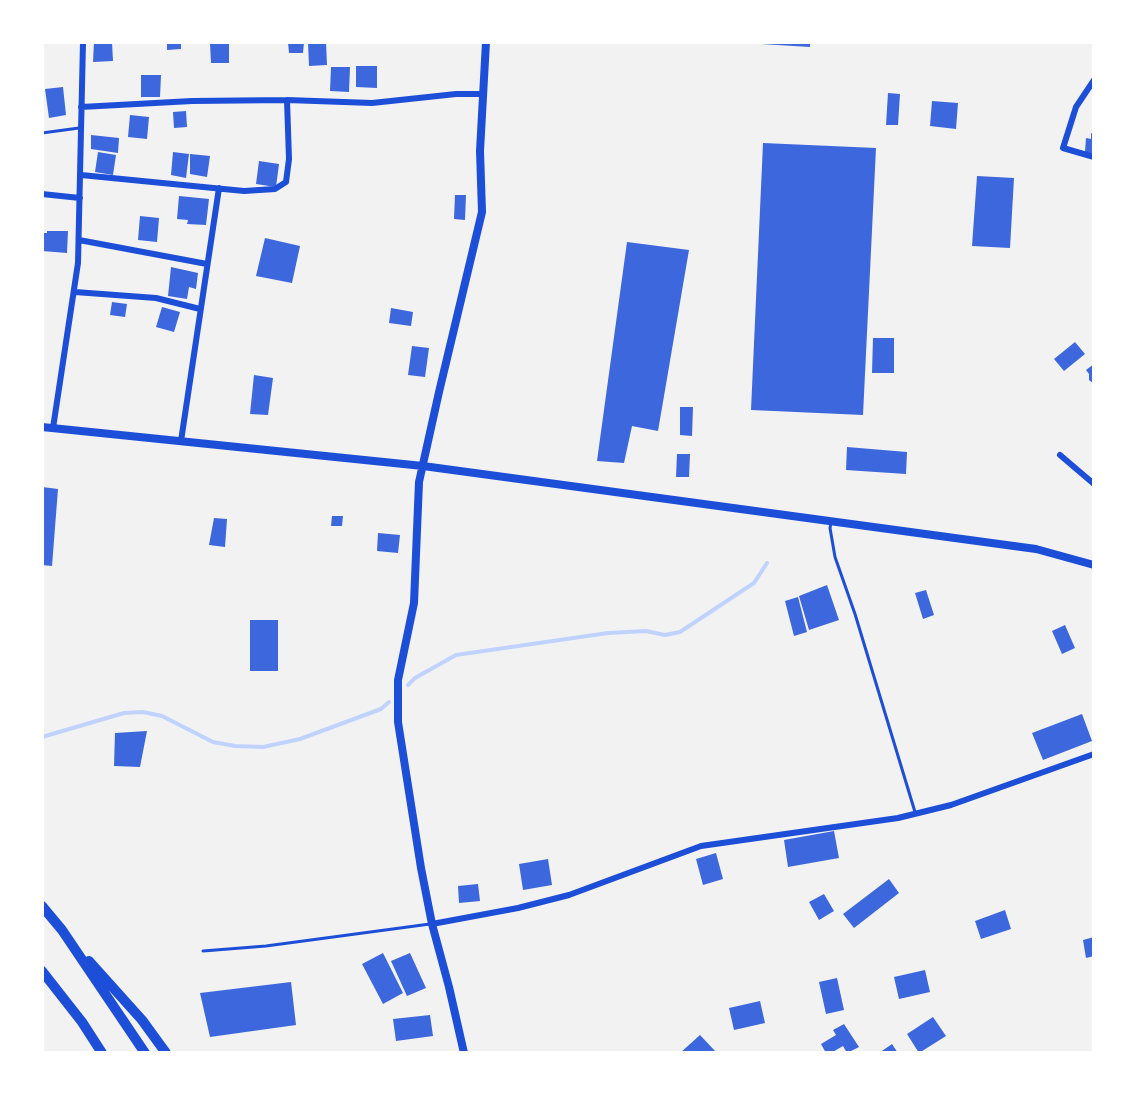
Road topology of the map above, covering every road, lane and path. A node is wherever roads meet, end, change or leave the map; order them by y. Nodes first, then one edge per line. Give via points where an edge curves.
1 (83, 42) edge
2 (486, 42) edge
3 (1093, 82) edge
4 (483, 94) junction
5 (287, 100) junction
6 (81, 107) junction
7 (81, 127) junction
8 (42, 133) edge
9 (1094, 157) edge
10 (81, 175) junction
11 (219, 188) junction
12 (42, 194) edge
13 (80, 198) junction
14 (79, 240) junction
15 (207, 264) junction
16 (75, 292) junction
17 (200, 309) junction
18 (42, 427) edge
19 (53, 428) junction
20 (181, 441) junction
21 (1060, 455) dead end
22 (423, 466) junction
23 (1094, 484) edge
24 (831, 521) junction
25 (1094, 565) edge
26 (1094, 754) edge
27 (916, 813) junction
28 (42, 906) edge
29 (432, 924) junction
30 (62, 930) junction
31 (203, 951) dead end
32 (42, 971) edge
33 (102, 1053) edge
34 (145, 1053) edge
35 (166, 1053) edge
36 (464, 1053) edge

1 - 6 street
2 - 4 street
3 - 9 street via 1076,107 1063,148
4 - 5 street via 372,104
4 - 22 street via 482,212
5 - 6 street via 192,100
5 - 11 street via 286,182 275,189
6 - 7 street
7 - 8 lane
7 - 10 street
10 - 11 street
10 - 13 street
11 - 15 street
12 - 13 street
13 - 14 street
14 - 15 street
14 - 16 street
15 - 17 street
16 - 17 street via 156,298
16 - 19 street
17 - 20 street
18 - 19 street
19 - 20 street
20 - 22 street
21 - 23 street
22 - 24 street
22 - 29 street via 414,603 398,680 398,722
24 - 25 street via 1036,549
24 - 27 lane via 835,556
26 - 27 street via 951,805
27 - 29 street via 701,846 569,895
28 - 30 highway
29 - 31 lane
29 - 36 street
30 - 34 highway
30 - 35 highway
32 - 33 highway

